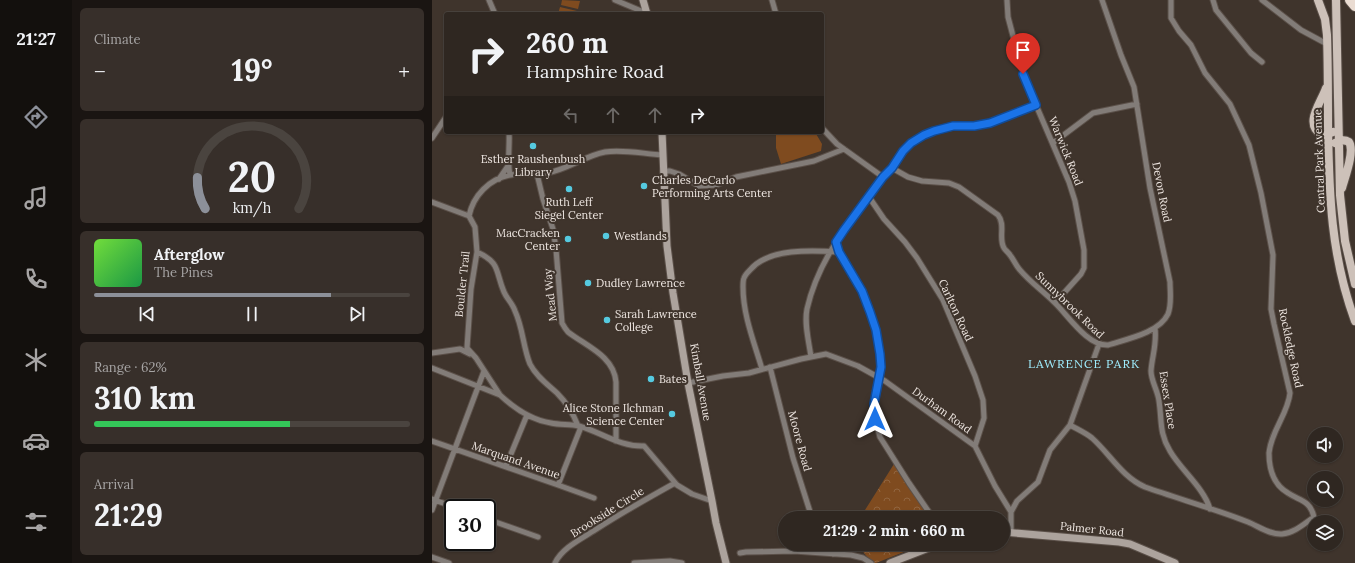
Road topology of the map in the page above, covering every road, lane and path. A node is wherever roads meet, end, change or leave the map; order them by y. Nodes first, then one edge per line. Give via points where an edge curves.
1 (489, 0) edge
2 (616, 0) edge
3 (643, 0) edge
4 (772, 0) edge
5 (1007, 0) edge
6 (1102, 0) edge
7 (1171, 0) edge
8 (1212, 0) edge
9 (1262, 0) edge
10 (1318, 0) edge
11 (1336, 0) edge
12 (1350, 0) edge
13 (1355, 6) edge
14 (494, 12) edge
15 (645, 12) edge
16 (647, 12) edge
17 (775, 12) edge
18 (1327, 44) junction
19 (1262, 62) dead end
20 (1328, 80) junction
21 (1137, 104) junction
22 (1036, 105) junction
23 (444, 120) edge
24 (1339, 124) junction
25 (824, 130) edge
26 (509, 134) edge
27 (662, 134) edge
28 (1328, 134) junction
29 (432, 138) edge
30 (1339, 140) junction
31 (1053, 143) junction
32 (844, 149) junction
33 (1329, 149) junction
34 (663, 155) junction
35 (508, 166) junction
36 (892, 168) junction
37 (663, 171) junction
38 (537, 174) junction
39 (510, 175) junction
40 (883, 177) junction
41 (499, 179) junction
42 (1340, 195) junction
43 (868, 197) junction
44 (432, 202) edge
45 (469, 216) junction
46 (836, 242) junction
47 (477, 252) junction
48 (830, 252) junction
49 (839, 252) junction
50 (1352, 256) edge
51 (1355, 284) edge
52 (1055, 303) junction
53 (1355, 321) edge
54 (1155, 328) junction
55 (1099, 344) junction
56 (432, 353) edge
57 (811, 357) junction
58 (476, 358) junction
59 (770, 367) junction
60 (432, 368) edge
61 (762, 370) junction
62 (484, 371) junction
63 (879, 378) junction
64 (688, 383) junction
65 (478, 386) junction
66 (500, 395) junction
67 (527, 415) junction
68 (1070, 425) junction
69 (580, 426) junction
70 (978, 438) junction
71 (432, 441) edge
72 (616, 441) junction
73 (970, 442) junction
74 (975, 446) junction
75 (454, 449) junction
76 (506, 466) junction
77 (675, 483) junction
78 (558, 485) junction
79 (594, 498) dead end
80 (434, 500) edge
81 (712, 501) junction
82 (444, 503) edge
83 (1210, 509) junction
84 (432, 510) edge
85 (810, 511) edge
86 (928, 511) edge
87 (1011, 512) junction
88 (496, 522) edge
89 (1011, 532) joint
90 (538, 537) dead end
91 (831, 551) edge
92 (920, 551) edge
93 (740, 553) dead end
94 (834, 554) junction
95 (432, 557) edge
96 (449, 563) edge
97 (555, 563) edge
98 (634, 563) edge
99 (682, 563) edge
100 (726, 563) edge
101 (871, 563) edge
102 (890, 563) edge
103 (1175, 563) edge

1 - 14 street
2 - 15 street
3 - 16 street
4 - 17 street
5 - 22 street, Warwick Road via 1008,17 1017,53
6 - 21 street, Devon Road via 1134,87
7 - 83 street, Rockledge Road via 1171,18 1191,45 1205,73 1230,104 1249,145 1273,255 1272,308 1290,393 1289,402 1270,445 1272,474 1277,483 1289,494 1307,503 1314,516 1291,532 1274,534
8 - 19 street via 1216,10 1251,53
9 - 18 street via 1301,30
10 - 18 main road, Central Park Avenue via 1325,19
11 - 24 main road, Central Park Avenue
12 - 13 highway
18 - 20 main road, Central Park Avenue
20 - 28 main road, Central Park Avenue
20 - 28 main road via 1313,122 1318,132 1322,135
21 - 31 street via 1093,113
21 - 54 street, Devon Road via 1150,188 1170,282 1168,313
22 - 31 street, Warwick Road
22 - 36 street via 990,123 953,126 924,135 903,151
23 - 29 street
24 - 28 main road
24 - 30 main road, Central Park Avenue
25 - 32 street
26 - 35 street
27 - 34 street, Kimball Avenue
28 - 33 main road, Central Park Avenue
30 - 33 main road
30 - 42 main road, Central Park Avenue
30 - 42 main road via 1351,143 1355,152
31 - 52 street, Warwick Road via 1069,182 1085,259 1081,274
32 - 37 street via 814,161 736,177 716,185 699,186 679,174
32 - 40 street
33 - 53 main road, Central Park Avenue via 1329,190 1334,235 1341,274
34 - 37 street, Kimball Avenue
34 - 38 street via 605,152 581,159 565,168
35 - 39 street
35 - 41 street
36 - 40 street
36 - 52 street, Sunnybrook Road via 922,181 959,187 998,215 1001,219 1004,248 1018,269
37 - 64 street, Kimball Avenue via 667,246
38 - 39 street
38 - 72 street, Mead Way via 553,229 562,323 568,332 602,355 616,376
39 - 41 street
40 - 43 street
41 - 45 street via 481,191 471,206
42 - 50 main road, Central Park Avenue via 1344,232
43 - 46 street
43 - 70 street, Carlton Road via 917,258 943,300 983,400 984,418
44 - 45 street
45 - 47 street, Boulder Trail via 475,227
46 - 48 street
46 - 49 street
47 - 58 street, Boulder Trail via 467,344 470,353
47 - 69 street via 497,267 505,293 515,310 530,364 565,402
48 - 49 street
48 - 57 street via 807,308
48 - 61 street via 804,250 766,258 754,265 744,278 746,316
49 - 63 street via 854,277 876,330 881,367
50 - 51 main road, Central Park Avenue
52 - 55 street, Sunnybrook Road via 1082,332
54 - 55 street, Devon Road via 1108,345
54 - 83 street, Essex Place via 1156,340 1151,372 1159,400 1161,429 1170,452 1202,494
55 - 68 street, Sunnybrook Road
56 - 58 street via 460,349
57 - 59 street, Durham Road
57 - 63 street, Durham Road via 826,354 858,366
58 - 62 street, Boulder Trail
59 - 61 street, Durham Road
59 - 85 street, Moore Road via 793,458
60 - 65 street
61 - 64 street, Durham Road
62 - 65 street
62 - 66 street, Boulder Trail
63 - 73 street, Durham Road
63 - 86 street via 874,404 880,437
64 - 81 street, Kimball Avenue
65 - 66 street
65 - 75 street
66 - 67 street
67 - 69 street via 552,424
67 - 76 street
68 - 83 street, Rockledge Road via 1092,438 1111,460 1138,484
68 - 87 street, Sunnybrook Road via 1050,450 1038,482 1017,501
69 - 72 street
69 - 78 street
70 - 73 street
70 - 74 street, Carlton Road
71 - 75 street, Marquand Avenue
72 - 77 street via 633,447 644,446
73 - 74 street, Durham Road
74 - 87 street, Durham Road
75 - 76 street, Marquand Avenue
75 - 80 street
76 - 78 street, Marquand Avenue
77 - 81 street via 692,494
77 - 97 street, Brookside Circle via 627,509 574,544 559,556
78 - 79 street, Marquand Avenue
80 - 82 street
80 - 84 street
81 - 100 street, Kimball Avenue
87 - 89 street
88 - 90 street
89 - 103 street, Palmer Road via 1130,544
91 - 94 street
92 - 102 street
93 - 94 street via 794,551
94 - 101 street via 857,556
95 - 96 street
98 - 99 street

